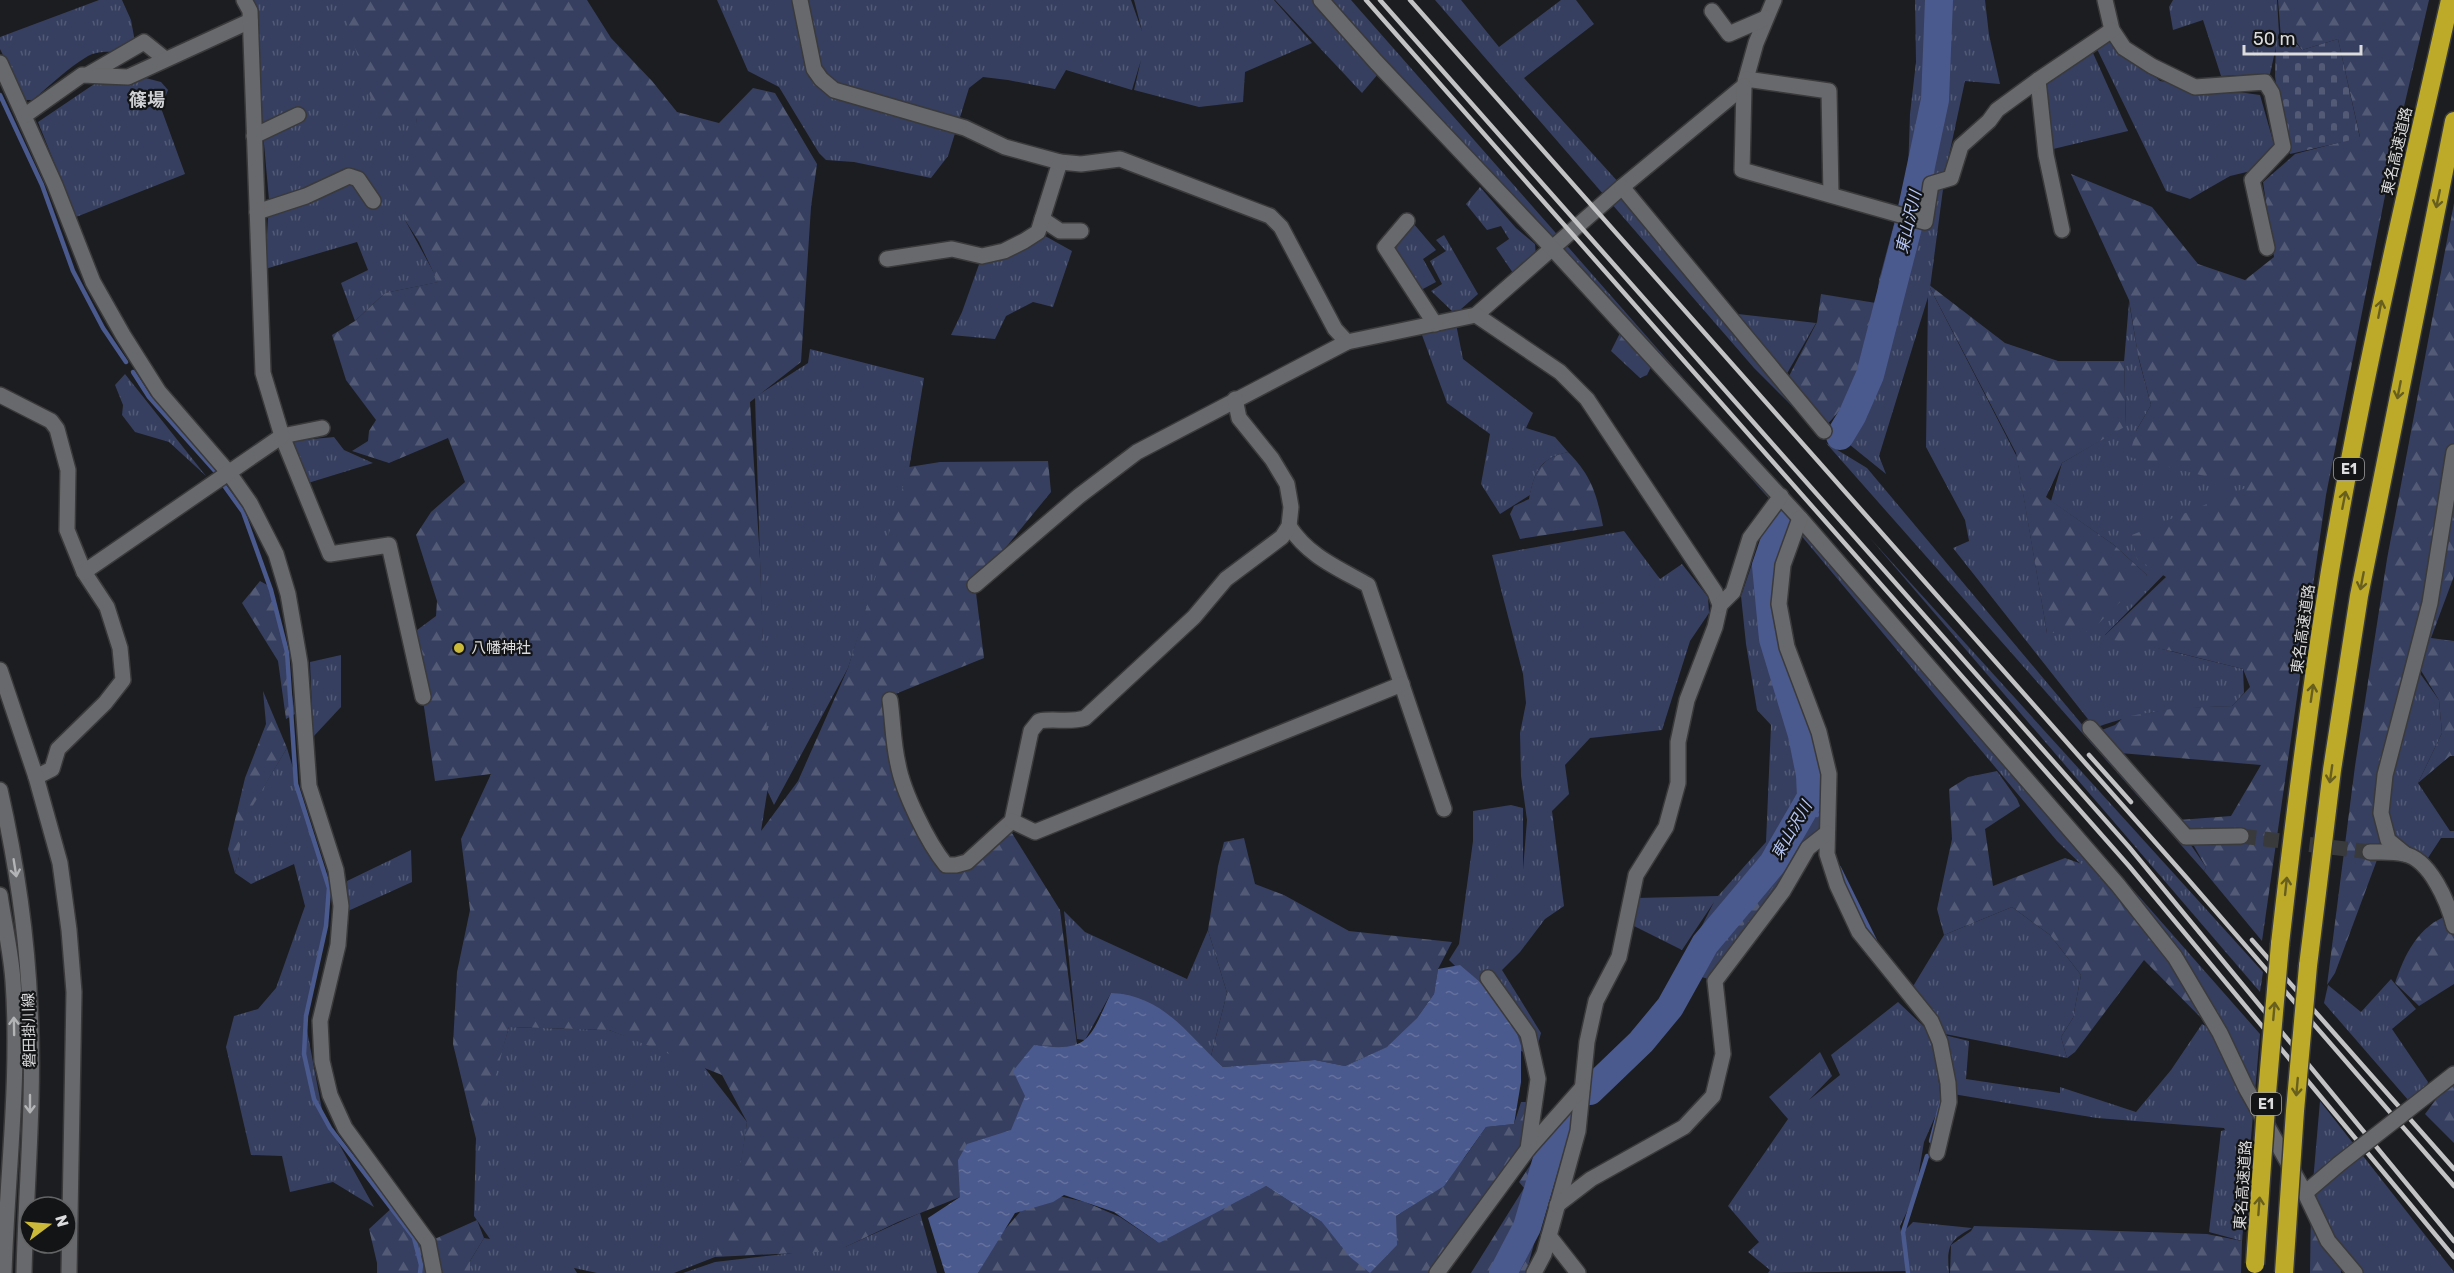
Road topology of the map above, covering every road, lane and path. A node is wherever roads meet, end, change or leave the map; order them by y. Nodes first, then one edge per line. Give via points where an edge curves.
1 (244, 0) edge
2 (800, 0) edge
3 (1321, 0) edge
4 (1774, 0) edge
5 (2104, 0) edge
6 (2450, 0) edge
7 (1712, 11) dead end
8 (1766, 18) junction
9 (250, 21) junction
10 (2112, 30) junction
11 (164, 58) junction
12 (0, 63) edge
13 (88, 75) junction
14 (2038, 80) junction
15 (1745, 82) junction
16 (298, 115) dead end
17 (24, 116) junction
18 (2454, 121) edge
19 (254, 136) junction
20 (1060, 162) junction
21 (1622, 187) junction
22 (1830, 195) junction
23 (373, 201) dead end
24 (257, 212) junction
25 (1042, 219) junction
26 (1407, 221) dead end
27 (2062, 230) dead end
28 (1081, 231) dead end
29 (2267, 248) dead end
30 (1553, 249) junction
31 (887, 259) dead end
32 (1476, 315) junction
33 (1435, 324) junction
34 (1347, 342) junction
35 (0, 395) edge
36 (1235, 399) junction
37 (322, 428) dead end
38 (1824, 432) dead end
39 (282, 436) junction
40 (2454, 452) edge
41 (229, 473) junction
42 (1780, 496) junction
43 (1800, 518) junction
44 (1289, 526) junction
45 (84, 573) junction
46 (975, 585) dead end
47 (1720, 605) junction
48 (0, 670) edge
49 (1402, 684) junction
50 (423, 697) dead end
51 (890, 700) dead end
52 (2090, 728) dead end
53 (36, 777) junction
54 (0, 790) edge
55 (1444, 809) dead end
56 (1012, 821) junction
57 (1827, 833) junction
58 (2241, 836) tunnel mouth
59 (2370, 852) tunnel mouth
60 (2405, 854) junction
61 (0, 895) edge
62 (2452, 908) edge
63 (2454, 926) edge
64 (1488, 978) dead end
65 (2454, 1074) edge
66 (1582, 1088) junction
67 (1528, 1149) junction
68 (1937, 1153) dead end
69 (2305, 1193) junction
70 (1557, 1205) junction
71 (1549, 1236) junction
72 (2255, 1268) edge
73 (4, 1273) edge
74 (24, 1273) edge
75 (69, 1273) edge
76 (434, 1273) edge
77 (1437, 1273) edge
78 (1534, 1273) edge
79 (1578, 1273) edge
80 (2284, 1273) edge
81 (2355, 1273) edge

1 - 9 street
2 - 20 street via 814,69 834,90 965,128 1005,147
3 - 30 street
4 - 8 street
5 - 10 street
72 -> 6 highway, 東名高速道路 / E1, bridge via 2280,944 2294,815 2330,571 2381,304
7 - 8 street via 1729,34
8 - 15 street
9 - 11 street
9 - 19 street
10 - 14 street
10 - 29 street via 2124,48 2195,87 2265,82 2272,93 2283,147 2252,180
11 - 13 street via 128,76
11 - 13 street via 144,42
12 - 17 street
13 - 17 street via 82,75
14 - 22 street via 1997,110 1961,146 1951,178 1931,184 1925,222
14 - 27 street via 2046,155
15 - 21 street
15 - 22 street via 1742,170
15 - 22 street via 1829,91
16 - 19 street
17 - 41 street via 93,282 123,335 159,392
18 -> 80 highway, E1, bridge via 2360,596 2332,770 2308,966
19 - 24 street
20 - 25 street
20 - 34 street via 1081,164 1120,159 1270,216 1281,227 1335,329
21 - 30 street
21 - 38 street
23 - 24 street via 358,179 349,176
24 - 39 street via 263,374
25 - 28 street via 1060,231
25 - 31 street via 1038,232 1004,251 982,256 952,249
26 - 33 street via 1385,247
30 - 32 street
30 - 42 street
32 - 33 street
32 - 47 street via 1560,372 1587,399
33 - 34 street
34 - 36 street
35 - 45 street via 51,421 57,429 68,470 67,530
36 - 44 street via 1239,418 1287,484
36 - 46 street via 1137,452
37 - 39 street
39 - 41 street
39 - 50 street via 330,554 389,545
40 - 60 street via 2430,603 2385,775 2380,813 2388,840
41 - 45 street
41 - 76 street via 250,503 276,554 288,594 300,663 309,786 336,870 342,906 338,945 320,1021 322,1061 330,1095 345,1128 428,1242
42 - 43 street
42 - 47 street via 1750,538 1734,592
43 - 57 street via 1783,565 1779,604 1787,647 1819,732 1829,774
43 - 69 street via 2118,885 2175,957
44 - 49 street via 1318,557 1368,585
44 - 56 street via 1282,537 1226,579 1194,617 1085,718 1073,722 1039,721 1031,731
45 - 53 street via 107,607 120,648 123,680 58,749 52,769
47 - 66 street via 1687,700 1678,742 1678,783 1666,827 1636,876 1619,957 1596,1001
48 - 53 street
49 - 55 street
49 - 56 street via 1035,832
51 - 56 street via 903,783 936,853 946,865 966,862
52 - 58 street via 2186,837
53 - 75 street via 60,863 74,992
54 -> 74 street, 磐田掛川線 via 20,900 30,1008 30,1141
57 - 68 street via 1827,854 1837,885 1859,932 1931,1021 1940,1042 1948,1102
57 - 70 street via 1808,848 1783,891 1715,981 1723,1054 1713,1096 1684,1127 1591,1179
59 - 60 street
60 - 62 street via 2424,864
73 -> 61 street, 磐田掛川線 via 13,1134 14,1036 13,980
62 - 63 street
64 - 67 street via 1528,1034 1538,1079
65 - 69 street, bridge
66 - 67 street
66 - 70 street via 1578,1131
67 - 77 street
69 - 81 street via 2328,1241
70 - 71 street
71 - 78 street
71 - 79 street

